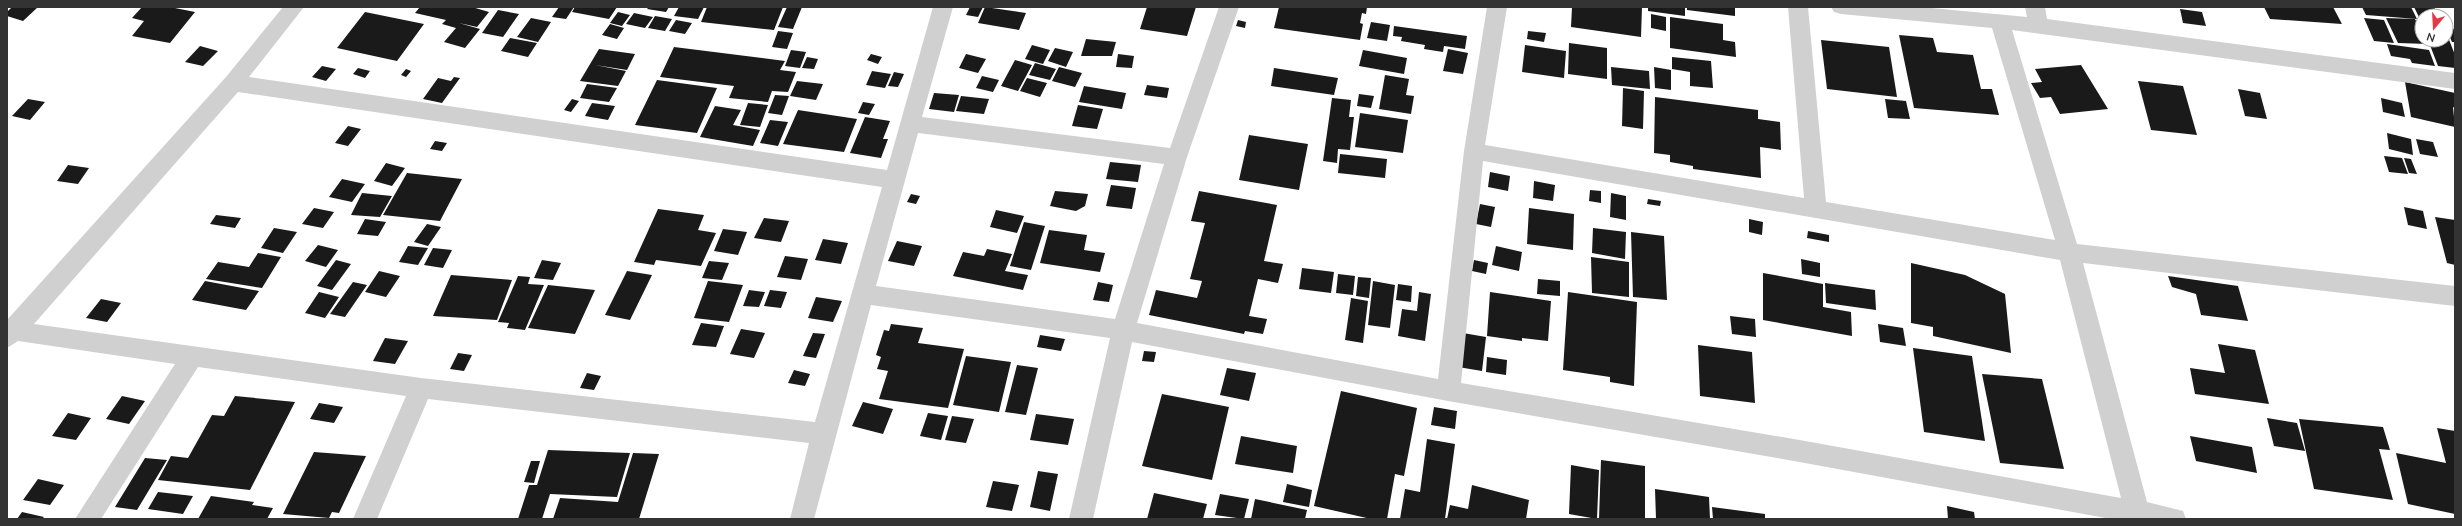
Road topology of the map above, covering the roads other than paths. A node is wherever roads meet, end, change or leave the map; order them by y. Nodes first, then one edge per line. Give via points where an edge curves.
1 (294, 7) edge
2 (943, 7) edge
3 (1229, 7) edge
4 (1497, 7) edge
5 (1798, 7) edge
6 (1841, 7) edge
7 (2036, 16) edge
8 (2000, 23) junction
9 (2455, 81) edge
10 (233, 83) junction
11 (910, 124) junction
12 (1474, 151) junction
13 (1177, 157) junction
14 (894, 180) junction
15 (1816, 210) junction
16 (2069, 252) junction
17 (862, 294) junction
18 (2455, 296) edge
19 (1123, 330) junction
20 (9, 333) edge
21 (193, 355) junction
22 (421, 388) junction
23 (1448, 391) junction
24 (823, 434) junction
25 (2138, 516) edge
26 (87, 519) edge
27 (365, 519) edge
28 (802, 519) edge
29 (1081, 519) edge
30 (2174, 519) edge

1 - 10 street
2 - 11 street
3 - 13 street
4 - 12 street
5 - 15 street
6 - 8 street
7 - 8 street
7 - 9 street
8 - 16 street
10 - 14 street
10 - 20 street
11 - 13 street
11 - 14 street
12 - 15 street
12 - 23 street
13 - 19 street
14 - 17 street
15 - 16 street
16 - 18 street
16 - 25 street
17 - 19 street
17 - 24 street
19 - 23 street
19 - 29 street
20 - 21 street
21 - 22 street
21 - 26 street
22 - 24 street
22 - 27 street
23 - 25 street via 1794,450
24 - 28 street
25 - 30 street

